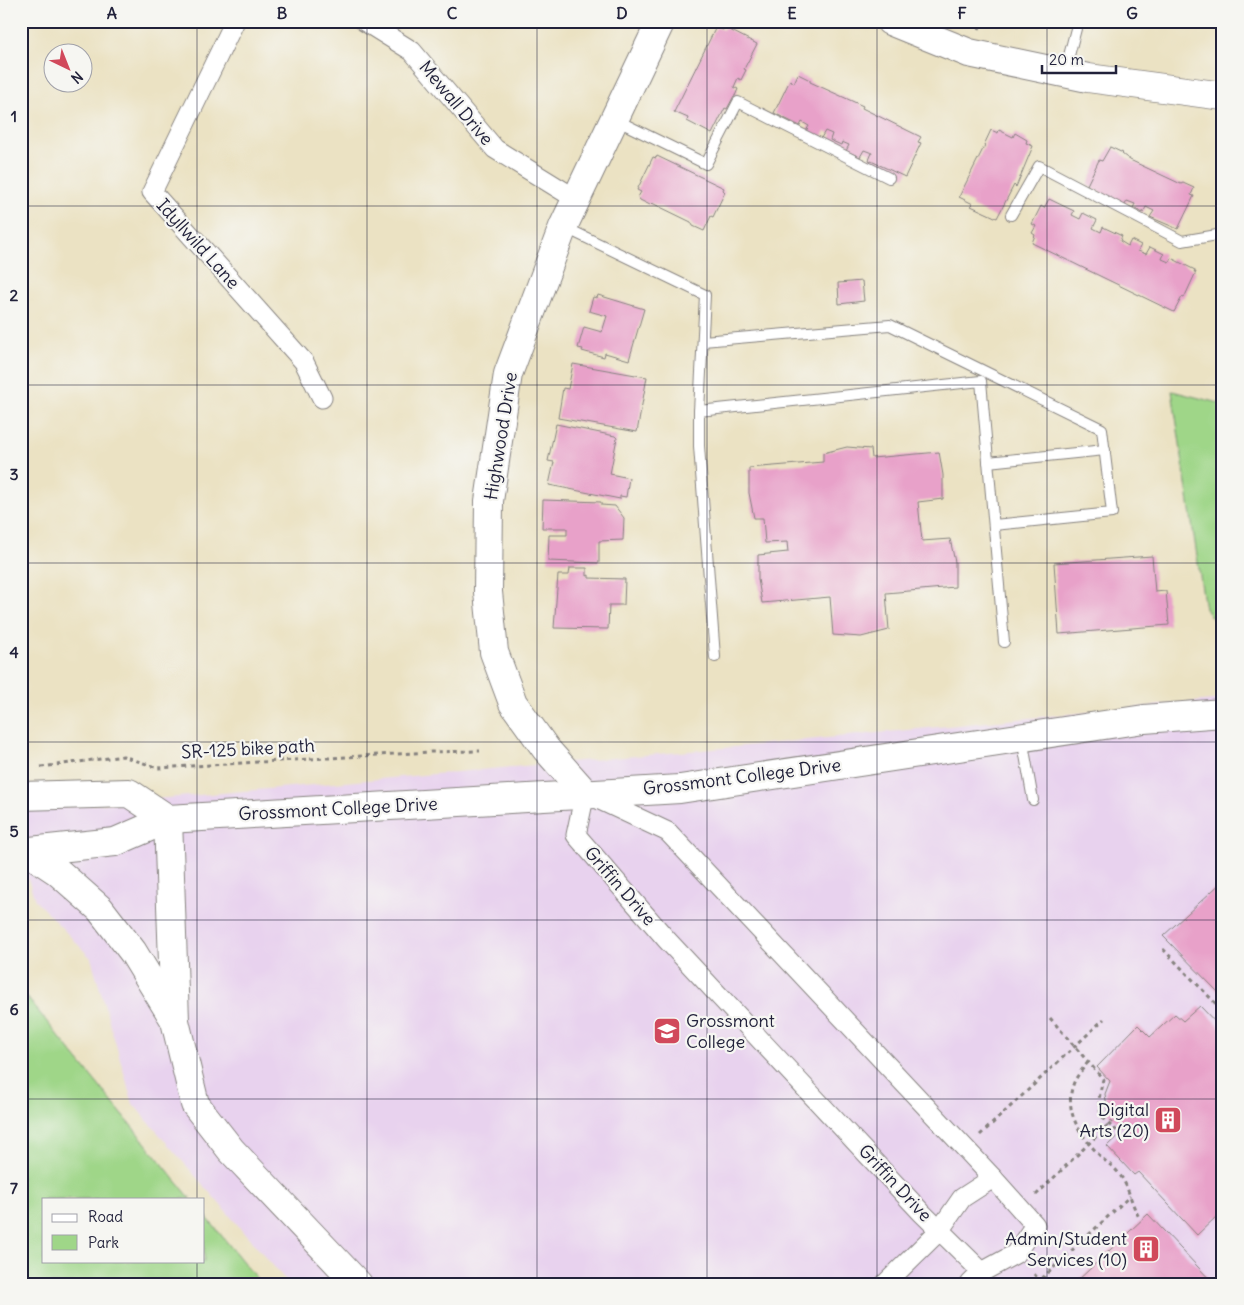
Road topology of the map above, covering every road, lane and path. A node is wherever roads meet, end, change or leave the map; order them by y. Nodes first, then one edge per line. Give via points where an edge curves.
1 (235, 21) edge
2 (364, 21) edge
3 (661, 21) edge
4 (890, 21) edge
5 (1078, 21) edge
6 (1064, 74) junction
7 (1223, 96) edge
8 (615, 120) junction
9 (889, 178) dead end
10 (576, 199) junction
11 (1011, 215) dead end
12 (563, 227) junction
13 (1223, 234) edge
14 (703, 341) junction
15 (984, 377) junction
16 (322, 398) dead end
17 (699, 411) junction
18 (1105, 450) junction
19 (988, 462) junction
20 (994, 525) junction
21 (1004, 642) dead end
22 (715, 657) dead end
23 (1223, 713) edge
24 (1022, 738) junction
25 (480, 750) dead end
26 (41, 767) dead end
27 (585, 793) junction
28 (21, 796) edge
29 (1033, 800) dead end
30 (168, 819) junction
31 (24, 852) edge
32 (1163, 949) dead end
33 (1223, 1012) edge
34 (1050, 1018) dead end
35 (1104, 1019) dead end
36 (175, 1021) junction
37 (1074, 1046) junction
38 (1088, 1062) junction
39 (1112, 1121) dead end
40 (1109, 1125) junction
41 (983, 1132) dead end
42 (1119, 1132) dead end
43 (1089, 1144) junction
44 (993, 1178) junction
45 (1036, 1194) dead end
46 (1130, 1196) junction
47 (1139, 1217) dead end
48 (939, 1230) junction
49 (1034, 1274) dead end
50 (976, 1278) edge
51 (1039, 1280) junction
52 (358, 1284) edge
53 (885, 1284) edge
54 (1036, 1284) edge
55 (1043, 1284) edge

1 - 16 street, Idyllwild Lane via 152,192 304,362
2 - 10 street, Mewall Drive via 412,51 495,149
3 - 8 main road, Highwood Drive
4 - 6 main road via 970,53
5 - 6 lane
6 - 7 main road
8 - 9 lane via 706,164 738,102
8 - 10 main road, Highwood Drive
10 - 12 main road, Highwood Drive
11 - 13 lane via 1038,166 1182,241
12 - 14 lane via 705,296
12 - 27 main road, Highwood Drive via 508,374 489,501 488,592 494,652 513,703 546,749
14 - 15 lane via 890,325
14 - 17 lane
15 - 17 lane
15 - 18 lane via 1102,429
15 - 19 lane
17 - 22 lane
18 - 19 lane
18 - 20 lane via 1112,513
19 - 20 lane
20 - 21 lane
23 - 24 main road, Grossmont College Drive via 1144,719
24 - 27 main road, Grossmont College Drive via 680,788
24 - 29 lane
25 - 26 path, SR-125 bike path via 158,768 123,756
27 - 30 main road, Grossmont College Drive
27 - 44 street via 668,832
27 - 48 street, Griffin Drive via 576,835 667,940
28 - 30 main road via 129,793
30 - 31 main road, Grossmont College Drive via 115,842
30 - 36 main road
31 - 36 main road via 57,871 100,909 133,952
32 - 33 path
34 - 37 path
35 - 37 path
36 - 52 main road via 195,1104 231,1150
37 - 38 path
37 - 41 path
38 - 40 path via 1102,1079 1099,1110
38 - 43 path via 1074,1084 1071,1105 1076,1125
39 - 40 path
40 - 42 path
40 - 43 path
43 - 45 path
43 - 46 path via 1120,1175
44 - 48 street via 962,1198
44 - 50 street via 1035,1225 1015,1254
46 - 47 path
46 - 51 path
48 - 50 street, Griffin Drive
48 - 53 street
49 - 51 path
51 - 54 path
51 - 55 path

